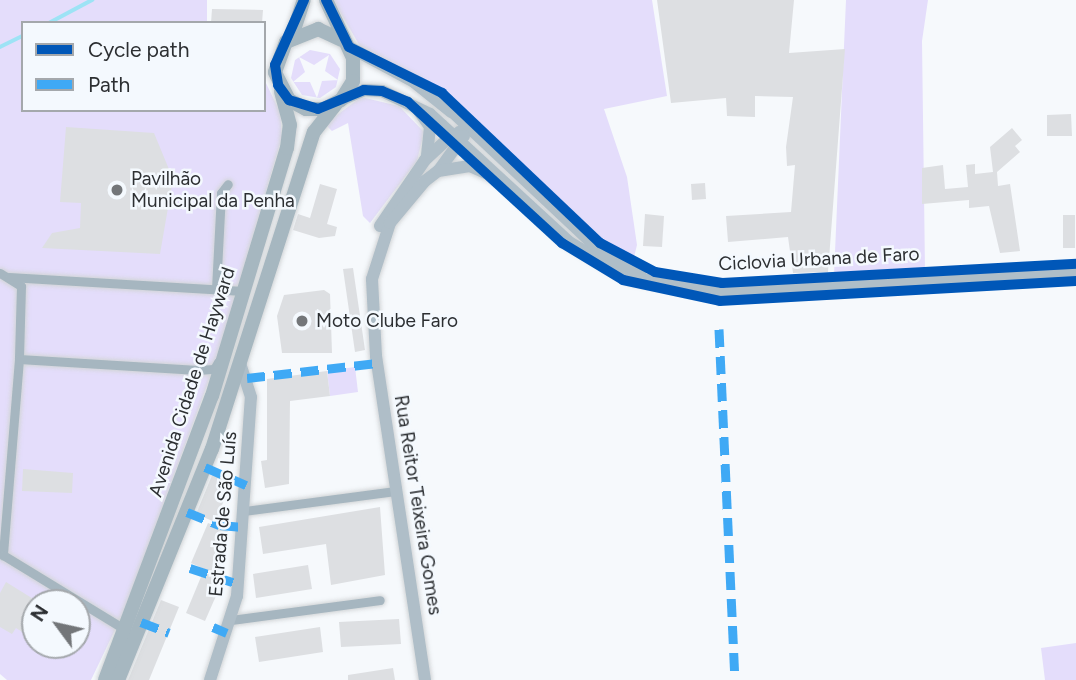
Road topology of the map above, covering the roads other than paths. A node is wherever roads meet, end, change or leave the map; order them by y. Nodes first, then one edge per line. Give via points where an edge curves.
1 (304, 0) edge
2 (326, 0) edge
3 (292, 36) junction
4 (346, 44) junction
5 (281, 91) junction
6 (338, 102) junction
7 (408, 102) junction
8 (447, 107) junction
9 (458, 136) junction
10 (483, 138) junction
11 (425, 160) junction
12 (438, 171) junction
13 (228, 184) dead end
14 (507, 184) junction
15 (1076, 273) edge
16 (4, 275) edge
17 (671, 286) junction
18 (216, 289) junction
19 (243, 291) junction
20 (373, 336) junction
21 (223, 355) junction
22 (19, 359) junction
23 (240, 363) junction
24 (198, 370) junction
25 (233, 387) junction
26 (250, 388) junction
27 (211, 391) junction
28 (395, 491) junction
29 (244, 511) junction
30 (380, 600) dead end
31 (231, 620) junction
32 (126, 630) junction
33 (105, 680) edge
34 (118, 680) edge
35 (210, 680) edge
36 (425, 680) edge

1 - 3 main road
2 - 4 main road
3 - 4 main road via 318,29
3 - 5 main road via 276,59
4 - 6 main road via 355,75
4 - 8 street via 414,82
5 - 6 main road via 306,109
5 - 19 main road, Avenida Cidade de Hayward via 290,125 287,148
6 - 7 street via 364,90 382,91
6 - 23 main road, Avenida Cidade de Hayward via 314,132
7 - 9 street
7 - 11 street via 430,127
8 - 9 street
8 - 10 street
9 - 10 street
9 - 11 street
9 - 12 street
9 - 14 street
10 - 17 street via 598,249
11 - 20 street via 373,241 366,292
12 - 14 street via 470,166
12 - 20 street via 406,201 378,247 372,279
13 - 18 street via 221,193
14 - 17 street via 596,261 629,277
15 - 17 street via 765,292
16 - 18 street
16 - 22 street via 21,286 23,295
18 - 19 street
19 - 21 main road, Avenida Cidade de Hayward
20 - 28 street, Rua Reitor Teixeira Gomes
21 - 24 street via 214,369
21 - 27 main road, Avenida Cidade de Hayward
22 - 24 street
22 - 32 street via 3,555
23 - 25 main road, Avenida Cidade de Hayward
23 - 26 street
24 - 27 street via 211,378
25 - 26 street via 244,383
25 - 34 main road, Avenida Cidade de Hayward
26 - 29 street, Estrada de São Luís
27 - 32 main road, Avenida Cidade de Hayward
28 - 29 street
28 - 36 street, Rua Reitor Teixeira Gomes
29 - 31 street, Estrada de São Luís
30 - 31 street
31 - 35 street, Estrada de São Luís
32 - 33 main road, Avenida Cidade de Hayward

